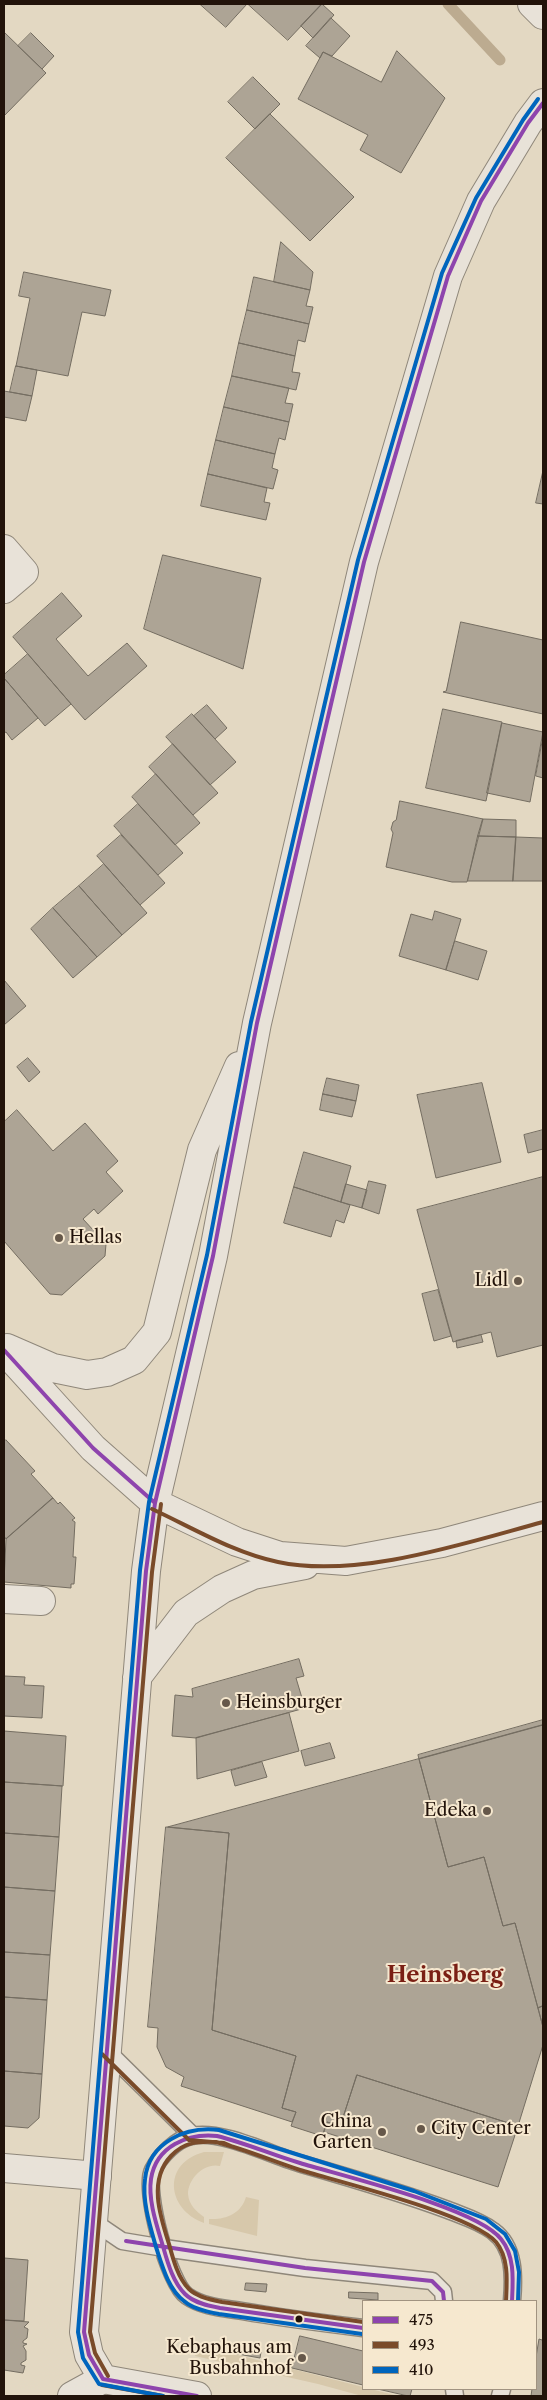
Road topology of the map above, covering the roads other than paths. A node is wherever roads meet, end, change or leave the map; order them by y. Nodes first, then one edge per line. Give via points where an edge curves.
1 (532, 4) edge
2 (543, 15) edge
3 (543, 103) edge
4 (4, 549) edge
5 (4, 589) edge
6 (257, 1023) junction
7 (4, 1348) edge
8 (155, 1502) junction
9 (543, 1516) edge
10 (346, 1561) junction
11 (4, 1598) edge
12 (41, 1601) dead end
13 (137, 1677) junction
14 (106, 2050) junction
15 (192, 2136) junction
16 (4, 2168) edge
17 (97, 2176) junction
18 (94, 2222) junction
19 (164, 2248) junction
20 (444, 2300) edge
21 (512, 2300) edge
22 (362, 2328) edge
23 (99, 2388) edge
24 (72, 2396) edge
25 (197, 2396) edge

1 - 2 street
3 - 6 street via 481,201 448,276 364,562
4 - 5 street via 24,572
6 - 7 street via 202,1150 157,1332 134,1360 107,1372 87,1375 53,1368
6 - 8 street via 212,1256
7 - 8 street via 93,1448
8 - 10 street via 237,1542 280,1556
8 - 13 street
9 - 10 street via 442,1543
10 - 13 street via 253,1575 222,1589 186,1613
11 - 12 street
13 - 14 street
14 - 15 lane
14 - 17 street
15 - 19 lane via 171,2146 152,2172 151,2207
15 - 21 lane via 226,2137 302,2164 418,2198 474,2220 494,2231 506,2246 514,2274
16 - 17 street
17 - 18 street
18 - 19 lane via 122,2241
18 - 23 street via 84,2332
19 - 20 lane via 432,2281 443,2292
19 - 22 lane via 175,2280 186,2295 206,2305
23 - 24 street
23 - 25 street

